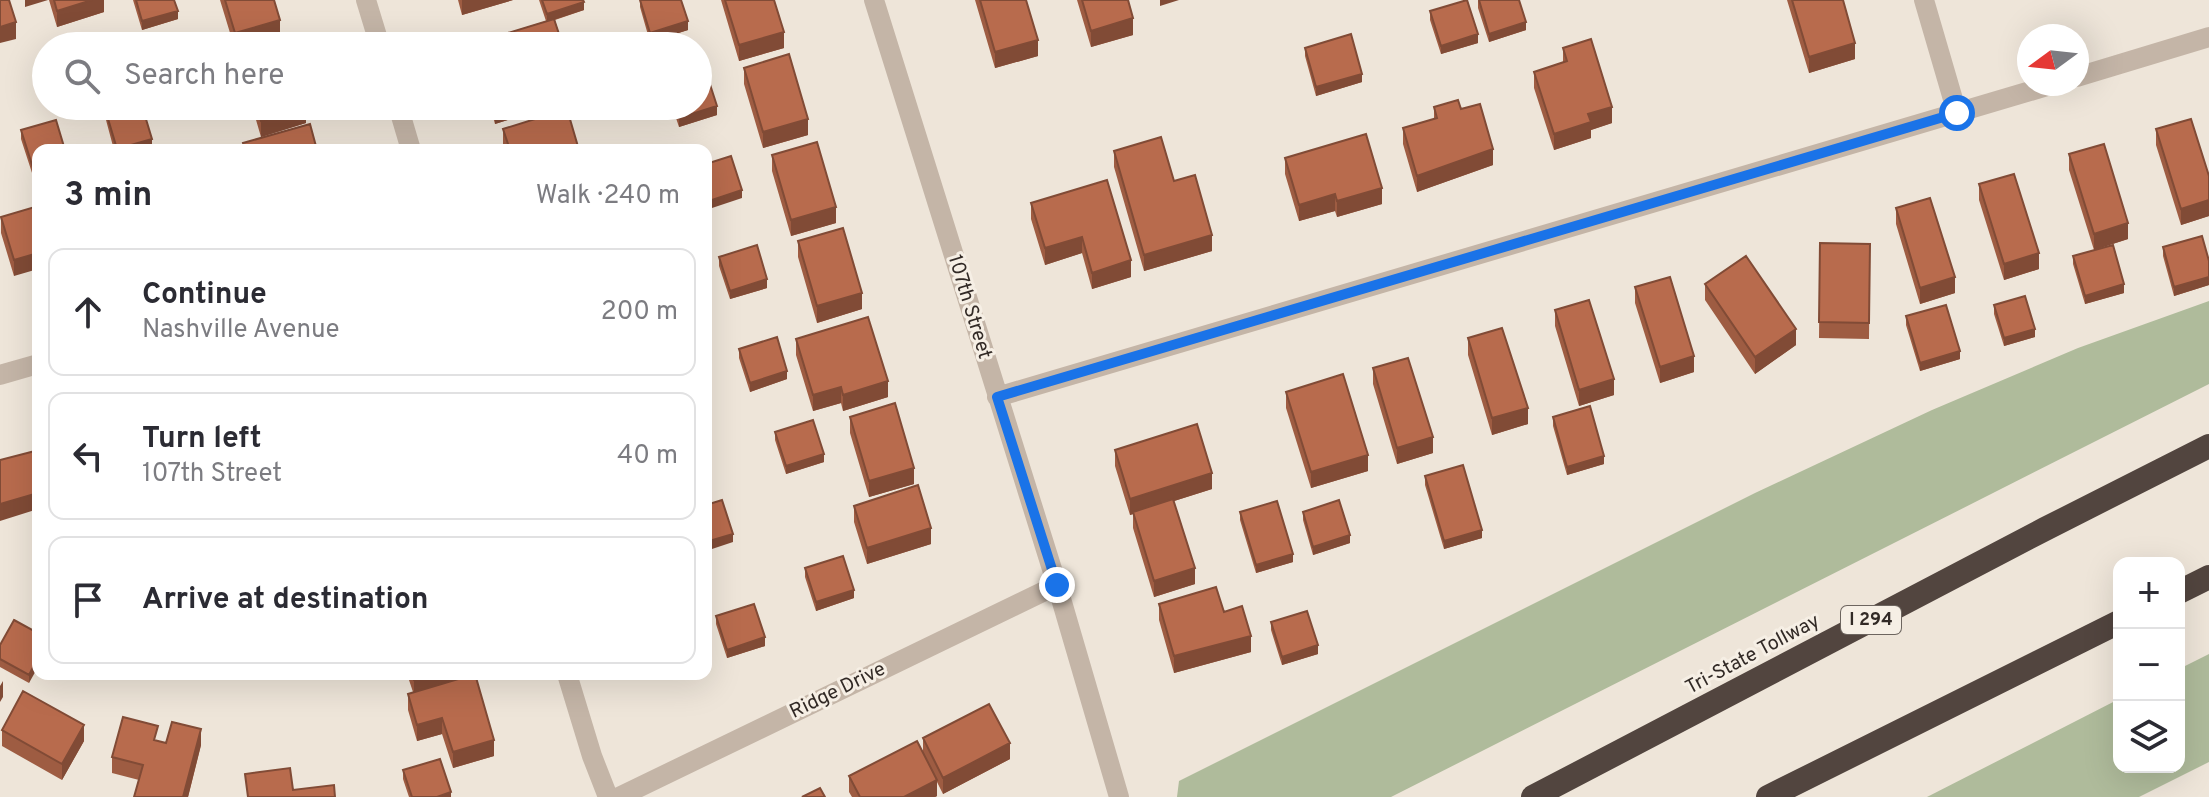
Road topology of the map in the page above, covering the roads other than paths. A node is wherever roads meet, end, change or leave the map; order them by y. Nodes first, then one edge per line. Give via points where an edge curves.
1 (366, 0) edge
2 (874, 0) edge
3 (1924, 0) edge
4 (376, 32) edge
5 (2209, 37) edge
6 (2089, 73) edge
7 (2017, 95) edge
8 (1957, 113) junction
9 (402, 120) edge
10 (409, 144) edge
11 (32, 366) edge
12 (0, 375) edge
13 (997, 397) junction
14 (2209, 446) edge
15 (2209, 577) edge
16 (1057, 585) junction
17 (2185, 589) edge
18 (2113, 625) edge
19 (569, 680) edge
20 (608, 797) edge
21 (619, 797) edge
22 (1119, 797) edge
23 (1533, 797) edge
24 (1768, 797) edge

1 - 4 street
2 - 13 street, 107th Street
3 - 8 street
5 - 6 street
7 - 8 street
8 - 13 street
9 - 10 street
11 - 12 street
13 - 16 street, 107th Street
14 - 23 highway, Tri-State Tollway / I 294
15 - 17 highway
16 - 21 street, Ridge Drive
16 - 22 street, 107th Street
18 - 24 highway
19 - 20 street

